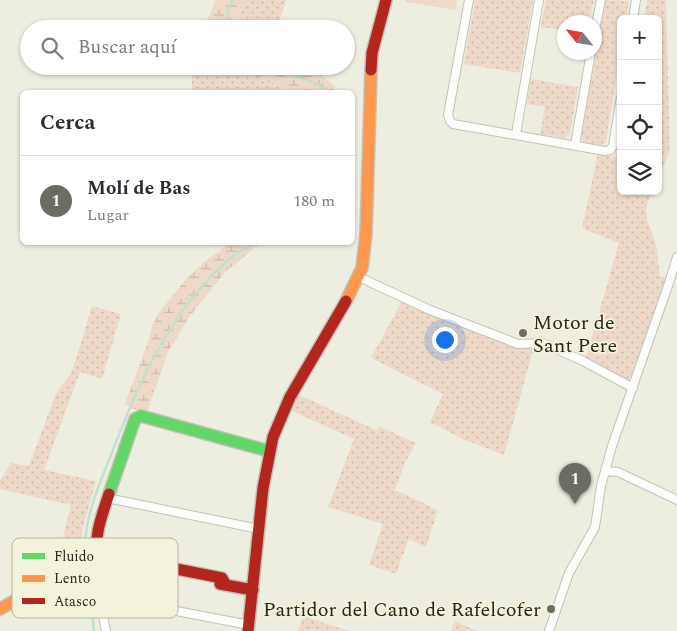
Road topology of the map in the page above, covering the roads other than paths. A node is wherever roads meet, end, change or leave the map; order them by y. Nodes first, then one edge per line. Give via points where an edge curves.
1 (386, 0) edge
2 (469, 0) edge
3 (539, 0) edge
4 (600, 0) edge
5 (636, 0) edge
6 (597, 15) edge
7 (634, 15) edge
8 (590, 60) edge
9 (620, 105) edge
10 (516, 134) junction
11 (575, 145) junction
12 (677, 257) edge
13 (358, 278) junction
14 (633, 388) junction
15 (269, 451) junction
16 (605, 471) junction
17 (107, 498) junction
18 (677, 500) edge
19 (259, 529) junction
20 (96, 538) edge
21 (178, 576) edge
22 (253, 590) junction
23 (12, 602) edge
24 (0, 609) edge
25 (178, 613) edge
26 (103, 618) edge
27 (248, 628) edge
28 (106, 631) edge
29 (549, 631) edge

1 - 13 street via 372,53 366,234
2 - 10 street via 448,115 450,122
3 - 10 street
4 - 6 street
5 - 7 street
8 - 11 street
9 - 11 street via 610,150 605,152
10 - 11 street
12 - 14 street
13 - 14 street via 518,344 544,343
13 - 15 street via 284,409
14 - 16 street
15 - 17 street via 141,416 136,419
15 - 19 street
16 - 18 street via 618,472
16 - 29 street via 595,527 569,573
17 - 19 street
17 - 20 street
19 - 22 street
21 - 22 street
22 - 27 street
23 - 24 street
25 - 27 street
26 - 28 street

